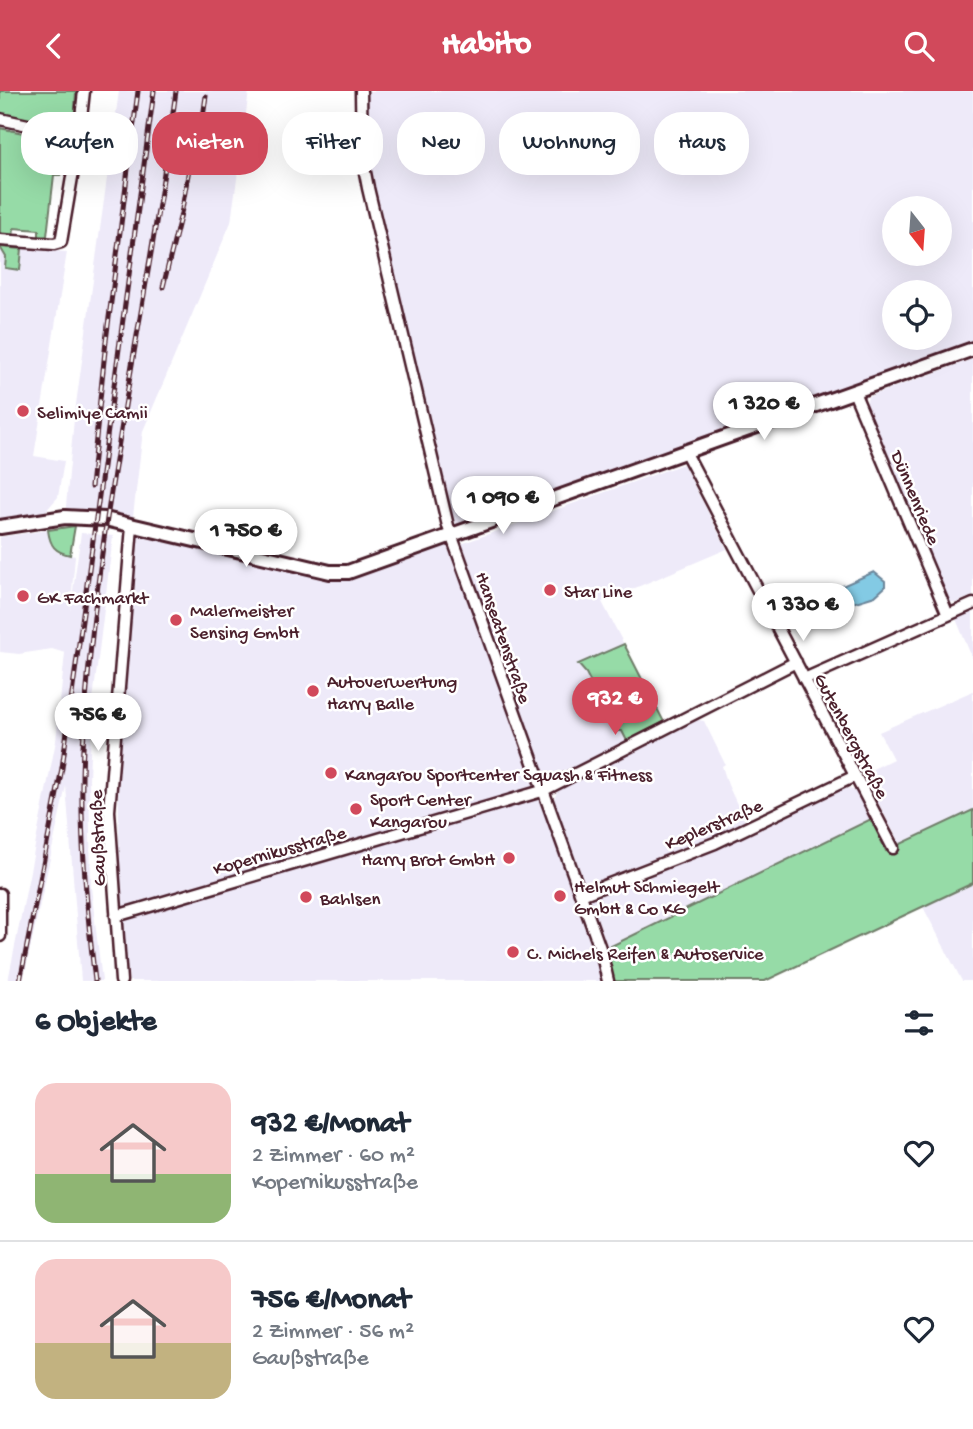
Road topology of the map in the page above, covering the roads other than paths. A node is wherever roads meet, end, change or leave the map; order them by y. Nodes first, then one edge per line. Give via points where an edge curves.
1 (84, 91) edge
2 (361, 91) edge
3 (82, 112) edge
4 (0, 119) edge
5 (21, 124) edge
6 (72, 175) edge
7 (0, 240) edge
8 (973, 349) edge
9 (854, 392) junction
10 (686, 453) junction
11 (132, 526) junction
12 (0, 527) edge
13 (452, 537) junction
14 (973, 604) edge
15 (948, 615) junction
16 (796, 662) junction
17 (804, 679) junction
18 (855, 776) junction
19 (542, 791) junction
20 (893, 848) dead end
21 (0, 894) edge
22 (581, 895) junction
23 (116, 916) junction
24 (0, 936) edge
25 (121, 981) edge
26 (608, 981) edge

1 - 3 street
2 - 13 street, Hanseatenstraße via 362,157 368,188
4 - 5 street
6 - 7 street via 61,242
8 - 9 street
9 - 10 street
9 - 15 street, Dünnenriede
10 - 13 street
10 - 16 street, Gutenbergstraße
11 - 12 street via 80,516
11 - 13 street via 330,572 363,569
11 - 23 street, Gaußstraße via 109,811
13 - 19 street, Hanseatenstraße
14 - 15 street
15 - 17 street
16 - 17 street, Gutenbergstraße
16 - 19 street, Kopernikusstraße
17 - 18 street, Gutenbergstraße
18 - 20 street, Gutenbergstraße
18 - 22 street, Keplerstraße via 727,838
19 - 22 street, Hanseatenstraße
19 - 23 street, Kopernikusstraße
21 - 24 street
22 - 26 street, Hanseatenstraße
23 - 25 street, Gaußstraße

